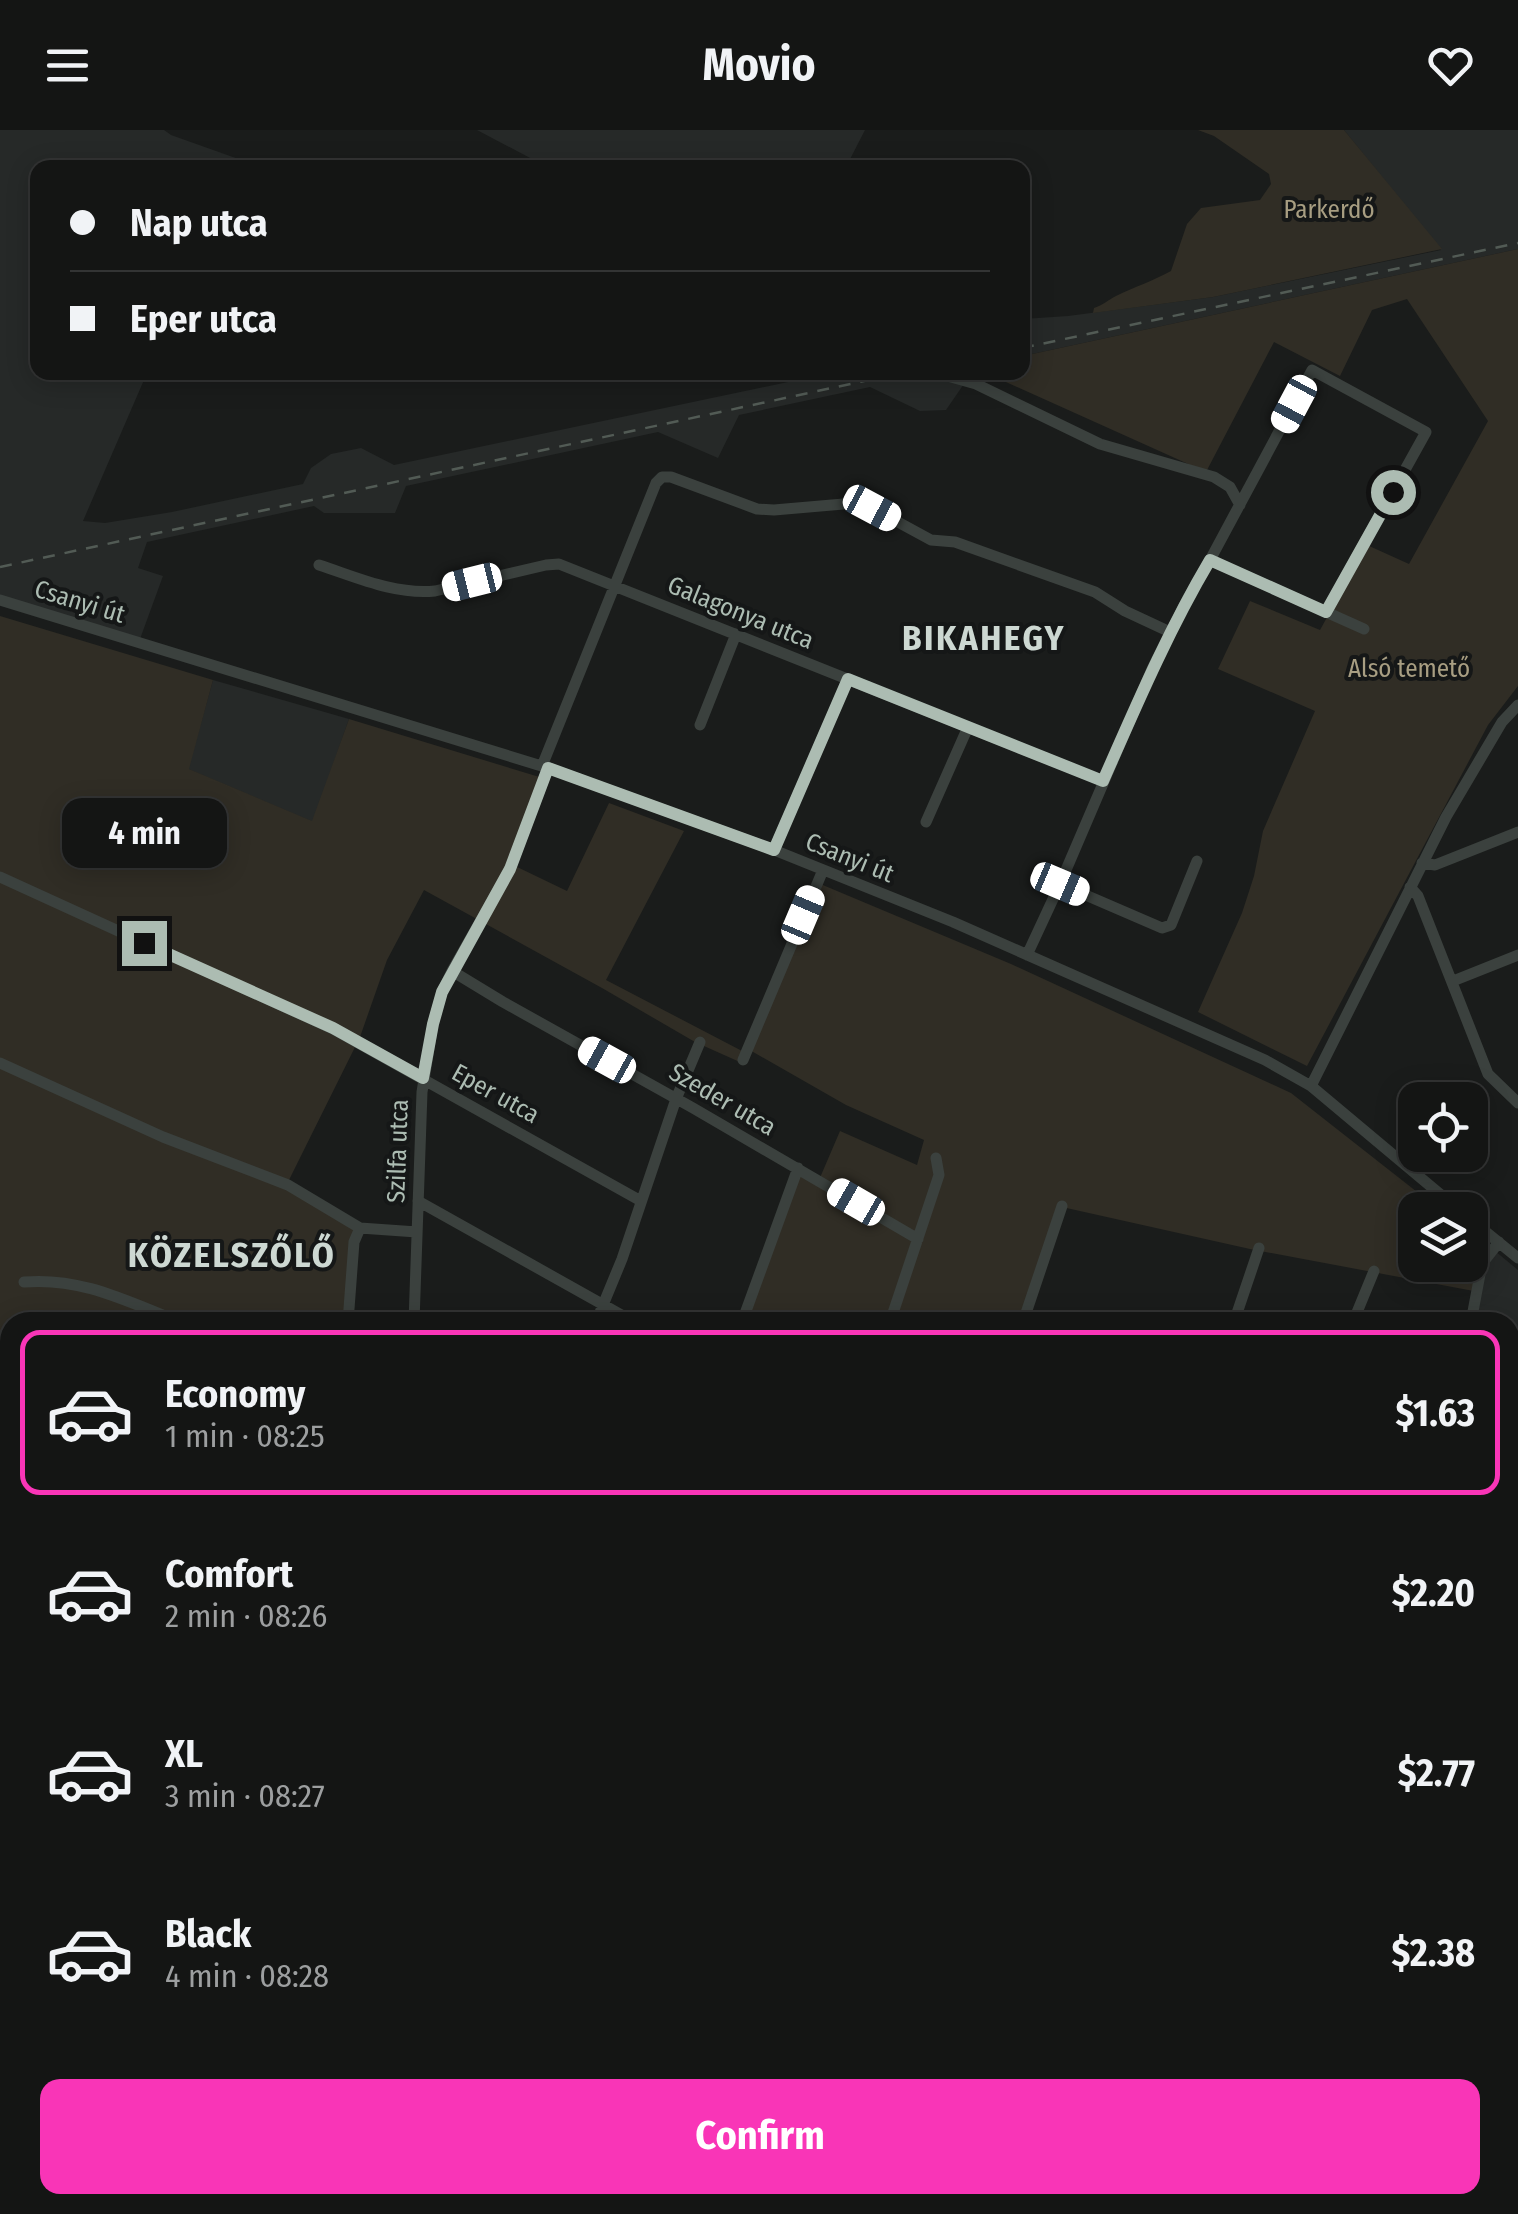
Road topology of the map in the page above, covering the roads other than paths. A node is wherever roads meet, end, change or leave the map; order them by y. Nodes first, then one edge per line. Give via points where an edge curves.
1 (962, 380) edge
2 (1240, 505) junction
3 (1210, 560) junction
4 (319, 565) dead end
5 (615, 586) junction
6 (0, 600) edge
7 (1326, 612) junction
8 (1364, 629) dead end
9 (1170, 632) junction
10 (736, 634) junction
11 (848, 679) junction
12 (1518, 704) edge
13 (700, 726) dead end
14 (968, 727) junction
15 (545, 767) junction
16 (1103, 781) junction
17 (926, 822) dead end
18 (1518, 832) edge
19 (774, 850) junction
20 (1197, 861) dead end
21 (1422, 863) junction
22 (823, 870) junction
23 (0, 877) edge
24 (1060, 884) junction
25 (1410, 887) junction
26 (1027, 955) junction
27 (1518, 955) edge
28 (452, 971) junction
29 (1453, 981) junction
30 (700, 1042) dead end
31 (742, 1060) dead end
32 (0, 1063) edge
33 (423, 1078) junction
34 (1311, 1086) junction
35 (676, 1099) junction
36 (1518, 1102) edge
37 (936, 1158) dead end
38 (798, 1168) junction
39 (1438, 1192) edge
40 (418, 1201) junction
41 (640, 1201) junction
42 (1062, 1206) dead end
43 (360, 1228) junction
44 (417, 1232) junction
45 (1488, 1233) edge
46 (918, 1239) junction
47 (1499, 1242) junction
48 (1259, 1248) dead end
49 (1518, 1258) edge
50 (1374, 1271) dead end
51 (24, 1282) dead end
52 (602, 1305) junction
53 (153, 1312) edge
54 (349, 1312) edge
55 (414, 1312) edge
56 (600, 1312) edge
57 (615, 1312) edge
58 (746, 1312) edge
59 (893, 1312) edge
60 (1026, 1312) edge
61 (1237, 1312) edge
62 (1356, 1312) edge
63 (1474, 1312) edge

1 - 2 street via 1100,444 1214,478 1230,487
2 - 3 street
2 - 7 street via 1312,370 1426,432
3 - 7 street
3 - 9 street
4 - 5 street, Galagonya utca via 404,592 552,564
5 - 9 street, Szilfa utca via 656,483 671,476 774,510 855,503 872,508 931,540 955,542 1095,592
5 - 10 street, Galagonya utca
5 - 15 street, Szilfa utca
6 - 15 street, Csanyi út
7 - 8 street
9 - 16 street
10 - 11 street, Galagonya utca
10 - 13 street
11 - 14 street, Galagonya utca
11 - 19 street
12 - 21 street
14 - 16 street, Galagonya utca
14 - 17 street
15 - 19 street, Csanyi út
15 - 28 street, Szilfa utca via 510,869
16 - 24 street
18 - 21 street via 1435,865
19 - 22 street, Csanyi út
20 - 24 street via 1170,924 1162,928
21 - 25 street
22 - 26 street, Csanyi út
22 - 31 street
23 - 33 street, Eper utca via 316,1020
24 - 26 street
25 - 29 street
25 - 34 street
26 - 34 street, Csanyi út
27 - 29 street
28 - 33 street, Szilfa utca
28 - 35 street, Szeder utca
29 - 36 street via 1488,1074
30 - 35 street
32 - 43 street via 288,1185
33 - 40 street, Szilfa utca
33 - 41 street, Eper utca
34 - 39 street, Csanyi út
35 - 38 street, Szeder utca
35 - 41 street
37 - 46 street via 939,1175
38 - 46 street, Szeder utca
38 - 58 street
40 - 44 street, Szilfa utca
40 - 52 street
41 - 52 street
42 - 60 street
43 - 44 street
43 - 54 street
44 - 55 street, Szilfa utca
45 - 47 street
46 - 59 street
47 - 49 street
47 - 63 street via 1484,1260
48 - 61 street
50 - 62 street
51 - 53 street via 64,1282
52 - 56 street
52 - 57 street

